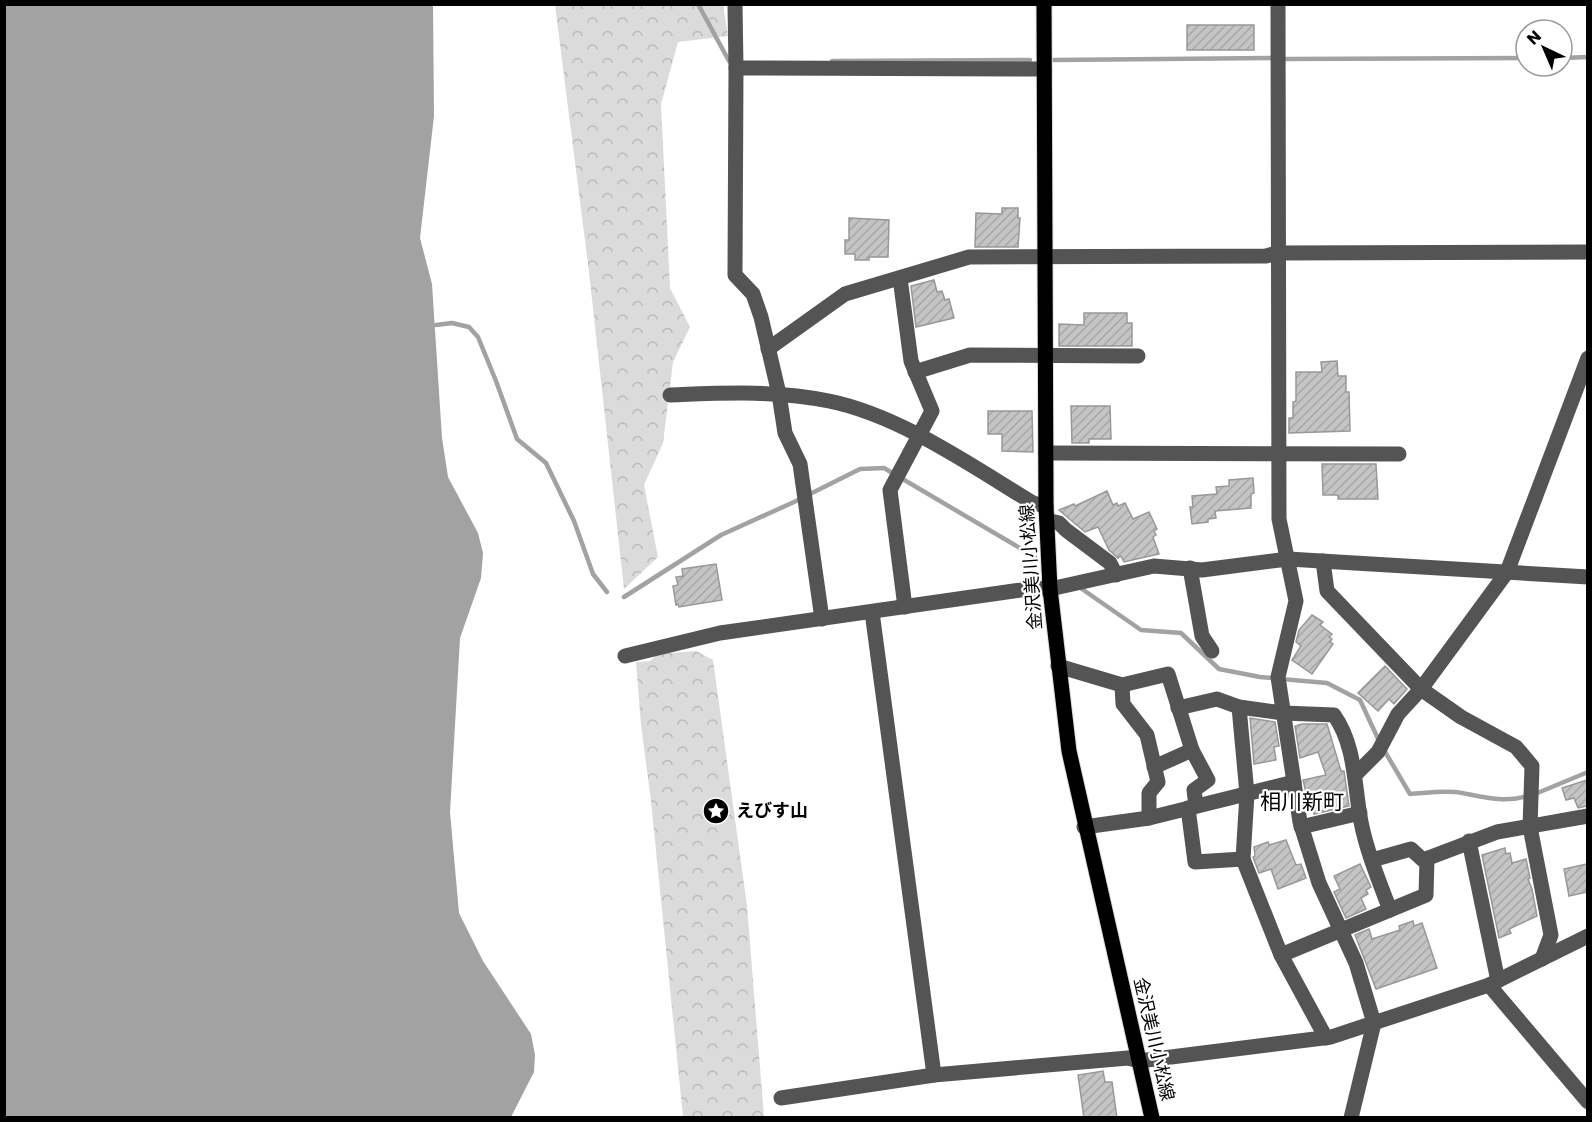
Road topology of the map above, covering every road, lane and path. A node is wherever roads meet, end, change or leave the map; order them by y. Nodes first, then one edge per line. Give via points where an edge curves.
1 (735, 4) edge
2 (1044, 4) edge
3 (1278, 4) edge
4 (736, 68) junction
5 (1044, 69) junction
6 (1587, 252) edge
7 (1277, 253) junction
8 (1047, 256) junction
9 (900, 278) junction
10 (768, 349) junction
11 (1047, 356) junction
12 (1138, 356) dead end
13 (1587, 358) edge
14 (915, 372) junction
15 (779, 394) junction
16 (670, 395) dead end
17 (919, 437) junction
18 (1046, 453) junction
19 (1278, 454) junction
20 (1399, 454) dead end
21 (1047, 513) junction
22 (1288, 559) junction
23 (1323, 561) junction
24 (1190, 568) junction
25 (1507, 572) junction
26 (1116, 575) junction
27 (1587, 577) edge
28 (1050, 590) junction
29 (904, 607) junction
30 (872, 612) junction
31 (822, 619) junction
32 (1212, 651) dead end
33 (625, 656) dead end
34 (1058, 666) junction
35 (1122, 686) junction
36 (1421, 689) junction
37 (1239, 707) junction
38 (1178, 708) junction
39 (1283, 713) junction
40 (1192, 750) junction
41 (1154, 766) junction
42 (1355, 775) junction
43 (1294, 782) junction
44 (1247, 794) junction
45 (1192, 807) junction
46 (1360, 813) junction
47 (1587, 816) edge
48 (1149, 818) junction
49 (1084, 827) junction
50 (1301, 827) junction
51 (1530, 827) junction
52 (1469, 841) junction
53 (1427, 859) junction
54 (1243, 860) junction
55 (1372, 860) junction
56 (1390, 910) junction
57 (1341, 930) junction
58 (1587, 936) edge
59 (1281, 955) junction
60 (1542, 958) junction
61 (1494, 983) junction
62 (1374, 1023) junction
63 (1326, 1038) junction
64 (1139, 1061) junction
65 (934, 1075) junction
66 (781, 1098) dead end
67 (1587, 1102) edge
68 (1152, 1118) edge
69 (1352, 1118) edge

1 - 4 street
2 - 5 main road, 金沢美川小松線
3 - 7 street
4 - 5 street
4 - 10 street via 735,275 753,294
5 - 8 main road, 金沢美川小松線
6 - 7 street
7 - 8 street
7 - 19 street
8 - 9 street via 969,257
8 - 11 main road, 金沢美川小松線
9 - 10 street via 845,294
9 - 14 street
10 - 15 street
11 - 12 street
11 - 14 street via 970,355
11 - 18 main road, 金沢美川小松線
13 - 25 street
14 - 17 street via 932,411
15 - 16 street via 756,391
15 - 17 street via 831,401 888,420
15 - 31 street via 785,433 800,464
17 - 21 street
17 - 29 street via 890,490
18 - 19 street
18 - 21 main road, 金沢美川小松線
19 - 20 street
19 - 22 street via 1279,519
21 - 26 street via 1110,563
21 - 28 main road, 金沢美川小松線
22 - 23 street
22 - 24 street via 1202,570
22 - 39 street via 1296,600 1278,677
23 - 25 street
23 - 36 street via 1328,591
24 - 26 street via 1154,566
24 - 32 street via 1202,636
25 - 27 street
25 - 36 street
26 - 28 street
28 - 29 street via 1035,588
28 - 34 main road, 金沢美川小松線
29 - 30 street
30 - 31 street
30 - 65 street
31 - 33 street via 720,633
34 - 35 street
34 - 49 main road, 金沢美川小松線
35 - 38 street via 1168,674
35 - 41 street via 1123,704 1147,735
36 - 42 street via 1398,714 1378,752
36 - 51 street via 1461,717 1516,747 1532,766
37 - 38 street via 1217,699
37 - 39 street
37 - 44 street
38 - 40 street
39 - 42 street via 1334,715 1340,723
39 - 43 street
40 - 41 street
40 - 45 street via 1208,780 1194,790
41 - 48 street via 1158,782 1149,793
42 - 46 street
43 - 44 street
43 - 50 street
44 - 45 street
44 - 54 street
45 - 48 street
45 - 54 street via 1195,862
46 - 50 street
46 - 55 street
47 - 51 street
48 - 49 street
49 - 64 main road, 金沢美川小松線
50 - 57 street via 1319,883
51 - 52 street
51 - 60 street via 1551,935
52 - 53 street
52 - 61 street
53 - 55 street via 1411,849
53 - 56 street via 1425,895
54 - 59 street
55 - 56 street
56 - 57 street
57 - 59 street
57 - 62 street via 1356,963
58 - 60 street
59 - 63 street
60 - 61 street
61 - 62 street
61 - 67 street
62 - 63 street
62 - 69 street
63 - 64 street
64 - 65 street via 1128,1058
64 - 68 main road, 金沢美川小松線
65 - 66 street

